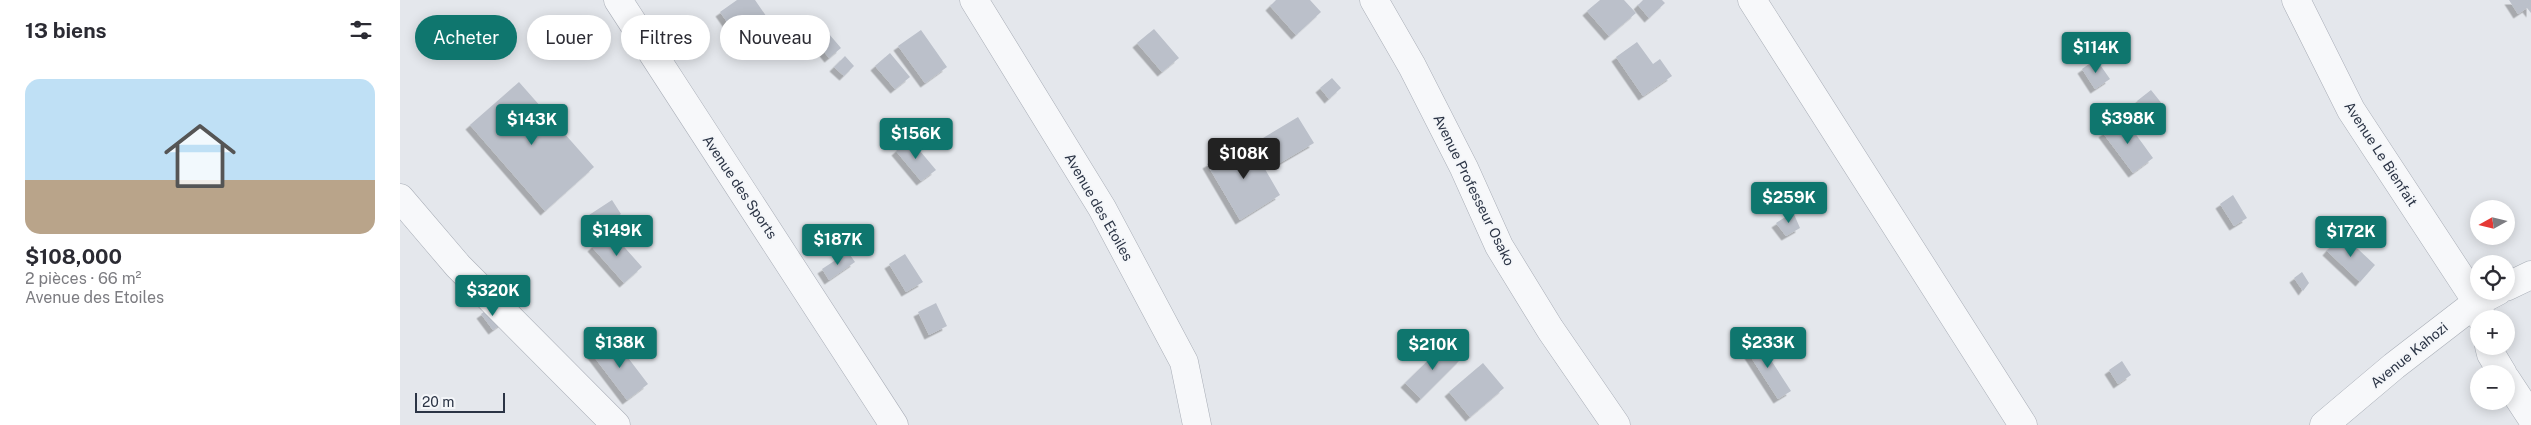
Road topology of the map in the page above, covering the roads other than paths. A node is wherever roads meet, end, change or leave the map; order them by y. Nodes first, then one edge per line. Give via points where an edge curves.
1 (618, 0) edge
2 (974, 0) edge
3 (1374, 0) edge
4 (1752, 0) edge
5 (2296, 0) edge
6 (400, 198) edge
7 (2531, 275) edge
8 (2515, 283) edge
9 (2486, 304) edge
10 (2515, 392) edge
11 (2531, 417) edge
12 (616, 425) edge
13 (894, 425) edge
14 (1197, 425) edge
15 (1616, 425) edge
16 (2023, 425) edge
17 (2324, 425) edge

1 - 13 street, Avenue des Sports
2 - 14 street, Avenue des Etoiles via 1102,208 1184,362
3 - 15 street, Avenue Professeur Osako via 1464,168 1499,246 1550,329
4 - 16 street
5 - 9 street, Avenue Le Bienfait via 2351,110
6 - 12 street via 458,266
7 - 8 street
9 - 17 street, Avenue Kahozi via 2394,366
10 - 11 street

